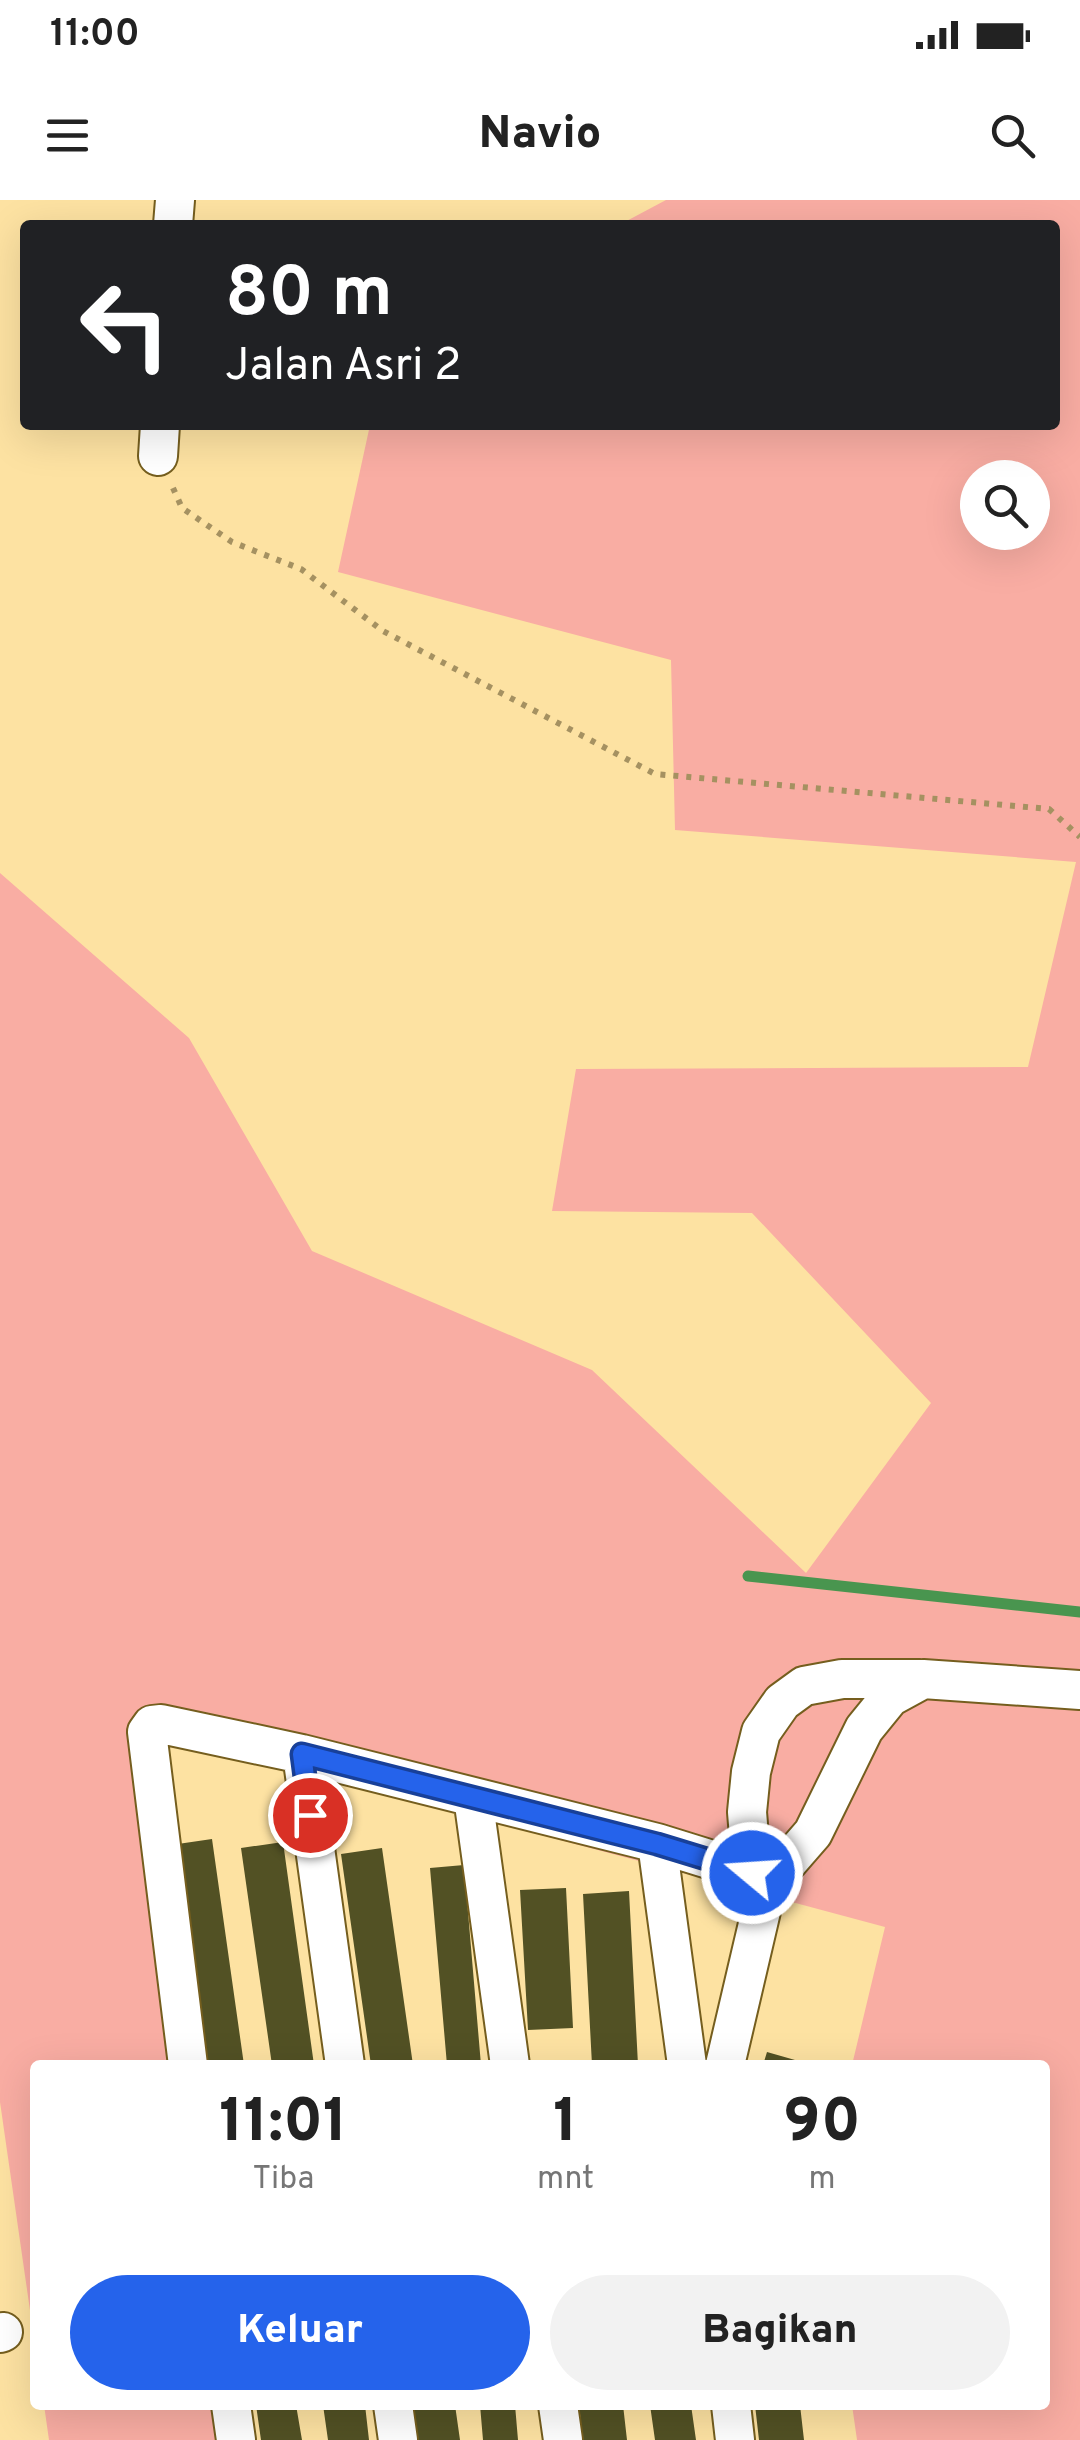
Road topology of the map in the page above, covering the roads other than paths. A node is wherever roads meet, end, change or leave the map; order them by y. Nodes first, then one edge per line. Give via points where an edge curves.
1 (922, 1679) junction
2 (1080, 1690) edge
3 (302, 1754) junction
4 (473, 1797) junction
5 (657, 1844) junction
6 (763, 1876) junction
7 (187, 2060) edge
8 (344, 2060) edge
9 (509, 2060) edge
10 (686, 2060) edge
11 (725, 2060) edge
12 (233, 2410) edge
13 (394, 2410) edge
14 (559, 2410) edge
15 (732, 2410) edge
16 (236, 2440) edge
17 (398, 2440) edge
18 (563, 2440) edge
19 (736, 2440) edge

1 - 2 street
1 - 6 street via 890,1697 864,1728 813,1834
1 - 6 street via 842,1679 804,1686 782,1702 762,1732 747,1812
3 - 4 street
3 - 7 street via 162,1724 147,1732
3 - 8 street
4 - 5 street
4 - 9 street
5 - 6 street
5 - 10 street
6 - 11 street via 765,1894
12 - 16 street
13 - 17 street
14 - 18 street
15 - 19 street

